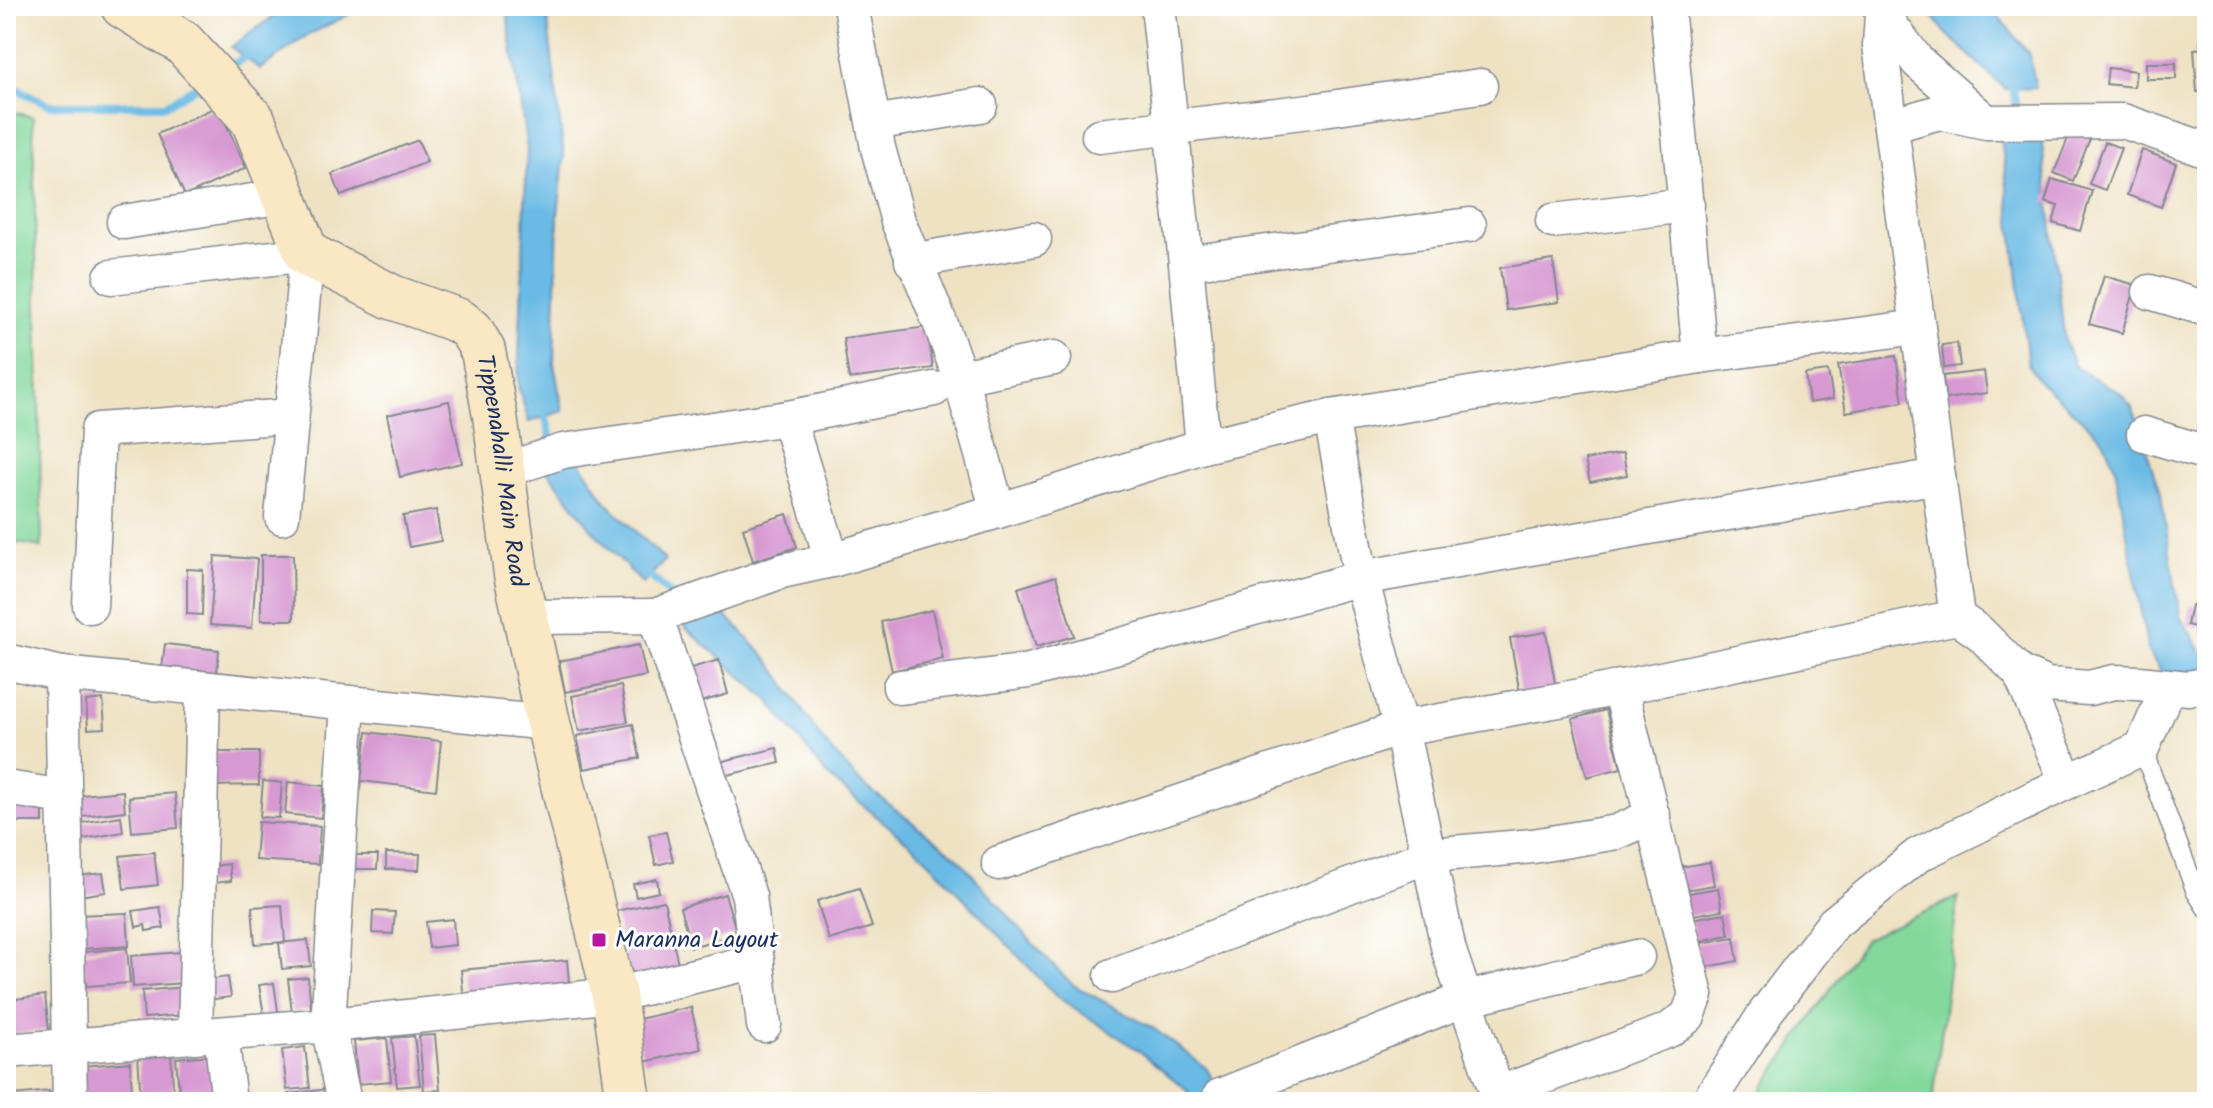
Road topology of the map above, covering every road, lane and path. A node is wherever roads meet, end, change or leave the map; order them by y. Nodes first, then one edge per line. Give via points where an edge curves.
1 (123, 6) edge
2 (851, 6) edge
3 (1158, 6) edge
4 (1667, 6) edge
5 (1881, 10) edge
6 (1480, 86) dead end
7 (980, 105) dead end
8 (1986, 122) junction
9 (874, 123) junction
10 (1891, 126) junction
11 (1171, 128) junction
12 (1099, 136) dead end
13 (2207, 150) edge
14 (283, 196) junction
15 (1687, 205) junction
16 (1553, 221) dead end
17 (124, 222) dead end
18 (1469, 225) dead end
19 (1034, 239) dead end
20 (307, 254) junction
21 (912, 261) junction
22 (1186, 263) junction
23 (111, 277) dead end
24 (2150, 292) dead end
25 (2207, 309) edge
26 (1918, 327) junction
27 (1700, 356) junction
28 (1054, 358) dead end
29 (947, 383) junction
30 (291, 416) junction
31 (1331, 417) junction
32 (788, 418) junction
33 (2144, 434) dead end
34 (1203, 446) junction
35 (2207, 453) edge
36 (531, 461) junction
37 (1938, 476) junction
38 (998, 511) junction
39 (282, 517) dead end
40 (832, 560) junction
41 (1361, 578) junction
42 (90, 606) dead end
43 (670, 611) junction
44 (526, 617) junction
45 (1957, 617) junction
46 (6, 661) edge
47 (2020, 673) junction
48 (62, 674) junction
49 (2188, 686) edge
50 (900, 687) dead end
51 (1620, 687) junction
52 (203, 689) junction
53 (348, 703) junction
54 (548, 723) junction
55 (1401, 728) junction
56 (2142, 748) junction
57 (2067, 782) junction
58 (6, 788) edge
59 (64, 797) junction
60 (1653, 816) junction
61 (1430, 855) junction
62 (999, 863) dead end
63 (2207, 909) edge
64 (1637, 957) dead end
65 (757, 961) junction
66 (1112, 976) dead end
67 (614, 995) junction
68 (1465, 999) junction
69 (328, 1025) junction
70 (764, 1025) dead end
71 (208, 1035) junction
72 (68, 1046) junction
73 (6, 1051) edge
74 (1220, 1096) dead end
75 (1498, 1098) edge
76 (70, 1102) edge
77 (229, 1102) edge
78 (344, 1102) edge
79 (629, 1102) edge
80 (1708, 1102) edge

1 - 14 street via 183,43 253,120
2 - 9 street
3 - 11 street
4 - 15 street
5 - 8 street via 1918,62
5 - 10 street via 1880,45
6 - 11 street
7 - 9 street
8 - 10 street via 1939,112
8 - 13 street via 2123,121
9 - 21 street
10 - 26 street
11 - 12 street
11 - 22 street
14 - 17 street
14 - 20 street
15 - 16 street
15 - 27 street
18 - 22 street
19 - 21 street
20 - 23 street
20 - 30 street
20 - 36 street, Tippenahalli Main Road via 471,330
21 - 29 street via 941,325
22 - 34 street
24 - 25 street
26 - 27 street
26 - 37 street
27 - 31 street
28 - 29 street
29 - 32 street
29 - 38 street
30 - 39 street
30 - 42 street via 98,430
31 - 34 street
31 - 41 street
32 - 36 street
32 - 40 street
33 - 35 street
34 - 38 street
36 - 44 street, Tippenahalli Main Road via 516,574
37 - 41 street
37 - 45 street
38 - 40 street
40 - 43 street via 782,571
41 - 50 street via 1029,671
41 - 55 street
43 - 44 street
43 - 65 street via 749,896
44 - 54 street, Tippenahalli Main Road
45 - 47 street
45 - 51 street
46 - 48 street
47 - 49 street via 2047,685
47 - 57 street
48 - 52 street
48 - 59 street
49 - 56 street
51 - 55 street
51 - 60 street
52 - 53 street
52 - 71 street
53 - 54 street
53 - 69 street
54 - 67 street, Tippenahalli Main Road
55 - 61 street
55 - 62 street
56 - 57 street
56 - 63 lane
57 - 80 street via 1918,855 1834,923 1766,1012
58 - 59 street
59 - 72 street
60 - 61 street via 1617,832
60 - 75 street via 1696,995 1688,1016 1669,1030
61 - 66 street
61 - 68 street via 1449,951
64 - 68 street
65 - 67 street
65 - 70 street
67 - 69 street
67 - 79 street, Tippenahalli Main Road
68 - 74 street
68 - 75 street
69 - 71 street
69 - 78 street
71 - 72 street
71 - 77 street
72 - 73 street
72 - 76 street

